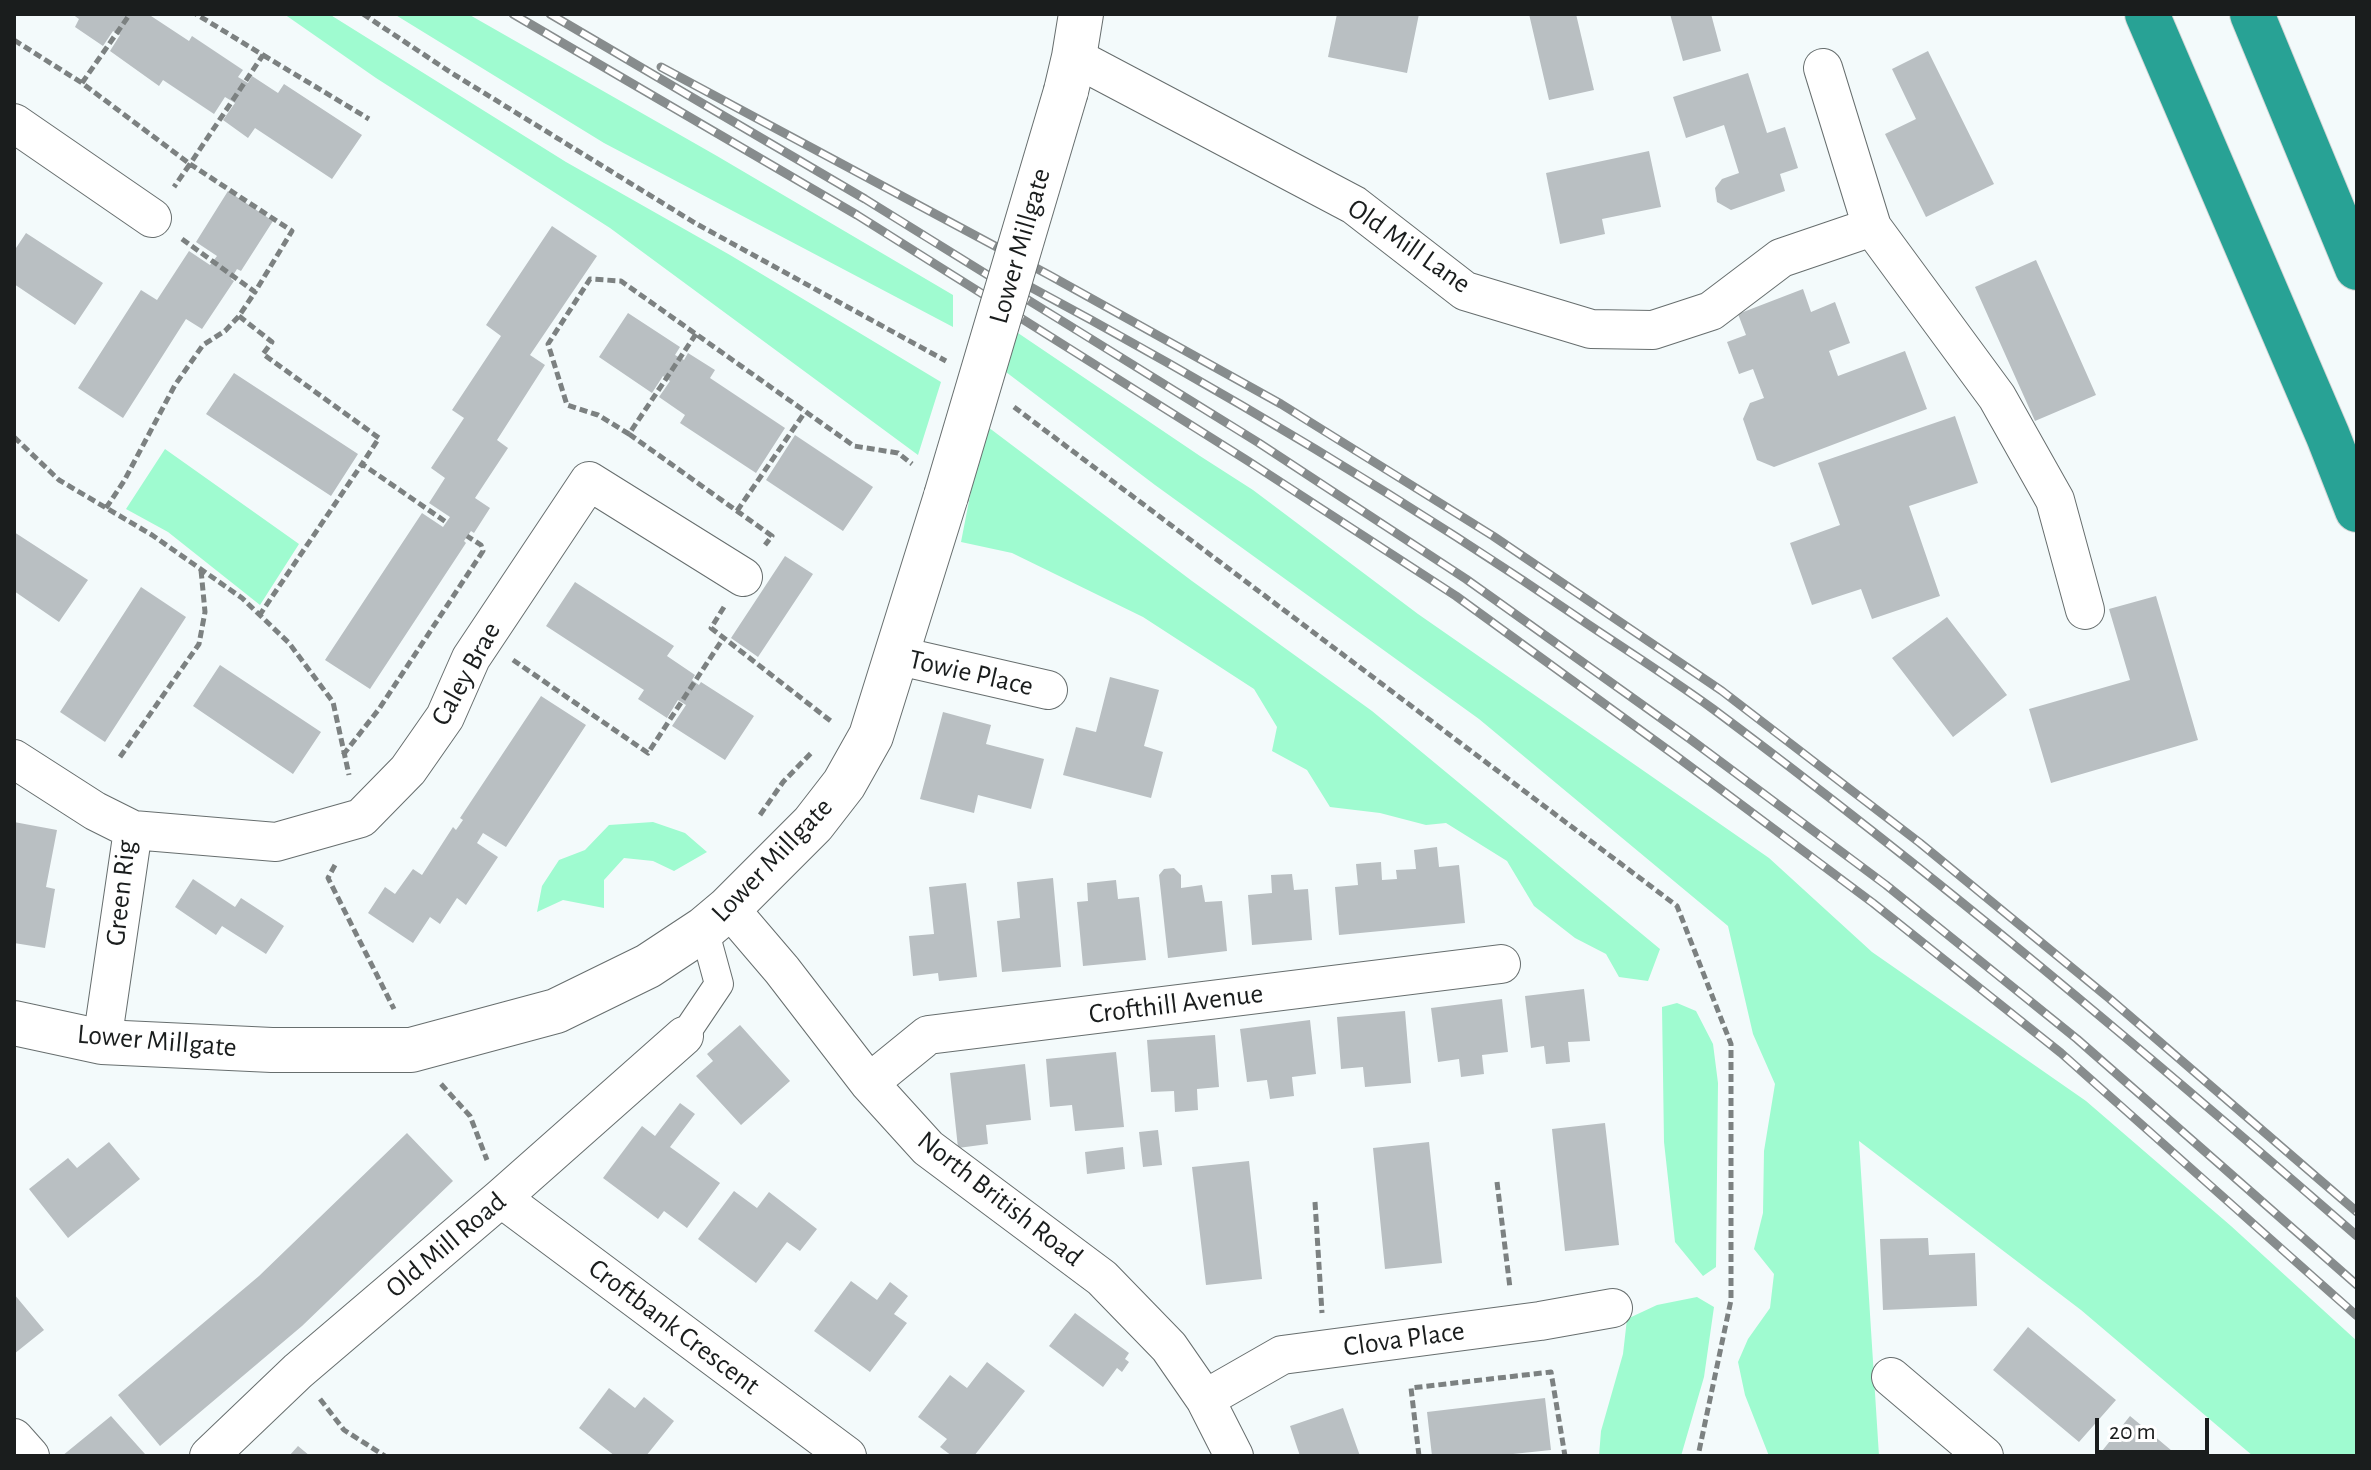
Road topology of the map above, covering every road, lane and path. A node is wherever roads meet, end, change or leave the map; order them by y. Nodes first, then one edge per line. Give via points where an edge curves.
1 (130, 14) edge
2 (196, 14) edge
3 (363, 14) edge
4 (1081, 14) edge
5 (2147, 14) edge
6 (2252, 14) edge
7 (14, 40) edge
8 (263, 55) junction
9 (1823, 68) dead end
10 (1070, 74) junction
11 (82, 83) junction
12 (369, 119) dead end
13 (14, 123) edge
14 (190, 164) junction
15 (152, 218) junction
16 (1872, 227) junction
17 (2357, 268) edge
18 (255, 292) junction
19 (239, 316) junction
20 (696, 334) junction
21 (939, 357) dead end
22 (1009, 403) dead end
23 (805, 412) junction
24 (629, 434) junction
25 (14, 437) edge
26 (362, 464) junction
27 (946, 496) junction
28 (106, 508) junction
29 (2357, 510) edge
30 (737, 511) junction
31 (446, 522) dead end
32 (467, 536) dead end
33 (200, 569) junction
34 (743, 577) junction
35 (2085, 610) dead end
36 (259, 616) junction
37 (724, 637) junction
38 (484, 638) junction
39 (895, 655) junction
40 (1048, 690) dead end
41 (837, 726) dead end
42 (343, 755) junction
43 (120, 757) dead end
44 (14, 759) edge
45 (361, 818) junction
46 (133, 830) junction
47 (328, 878) dead end
48 (717, 918) junction
49 (1501, 964) dead end
50 (14, 1023) edge
51 (684, 1036) joint
52 (102, 1042) junction
53 (411, 1050) junction
54 (869, 1083) junction
55 (1497, 1182) dead end
56 (501, 1198) junction
57 (1315, 1202) dead end
58 (1613, 1308) dead end
59 (1514, 1324) junction
60 (1325, 1350) junction
61 (298, 1371) junction
62 (1891, 1377) dead end
63 (1205, 1399) junction
64 (14, 1438) edge
65 (30, 1456) edge
66 (209, 1456) edge
67 (385, 1456) edge
68 (847, 1456) edge
69 (1234, 1456) edge
70 (1419, 1456) edge
71 (1565, 1456) edge
72 (1698, 1456) edge
73 (1984, 1456) edge

1 - 11 path
2 - 8 path
3 - 21 path via 695,223
4 - 10 street, Lower Millgate
5 - 29 highway
6 - 17 highway
7 - 11 path
8 - 12 path
8 - 14 path
9 - 16 street
10 - 16 street, Old Mill Lane via 1354,205 1465,291 1591,329 1653,330 1711,311 1781,258
10 - 27 street, Lower Millgate, bridge
11 - 14 path
13 - 15 street
14 - 15 path
14 - 18 path via 292,231
15 - 18 path
16 - 35 street via 1997,397 2055,500
18 - 19 path
19 - 26 path via 272,342 263,354 379,438
19 - 28 path via 203,345 175,385
20 - 23 path
20 - 24 path
20 - 24 path via 621,281 590,279 548,344 567,405 598,415
22 - 72 path via 1677,906 1731,1044 1731,1300
23 - 27 path via 854,446 898,453
23 - 30 path
24 - 30 path
25 - 28 path via 59,480
26 - 31 path
26 - 36 path
27 - 39 street, Lower Millgate
28 - 33 path
30 - 34 path via 772,536
32 - 42 path via 483,551
33 - 36 path
33 - 43 path via 205,612 199,644
34 - 37 path via 711,628
34 - 38 street, Caley Brae via 589,481
36 - 42 path via 289,643 333,702
37 - 38 path via 648,753
37 - 41 path
38 - 45 street, Caley Brae via 445,717 408,770
39 - 40 street, Towie Place
39 - 48 street, Lower Millgate via 871,736 844,784 813,824
42 - 45 path
44 - 46 street, Green Rig
45 - 46 street, Caley Brae via 276,842
46 - 52 street, Green Rig
47 - 53 path
48 - 51 street via 719,984
48 - 53 street, Lower Millgate via 648,966 556,1011
48 - 54 street, North British Road via 782,970
49 - 54 street, Crofthill Avenue via 928,1035
50 - 52 street, Lower Millgate
51 - 56 street, Old Mill Road
52 - 53 street, Lower Millgate
53 - 56 path via 470,1116
54 - 63 street, North British Road via 928,1148 1102,1278 1169,1347
55 - 59 path
56 - 61 street, Old Mill Road
56 - 68 street, Croftbank Crescent
57 - 60 path
58 - 59 street, Clova Place
59 - 60 street, Clova Place
60 - 63 street, Clova Place via 1282,1355
61 - 66 street, Old Mill Road
61 - 67 path via 344,1430
62 - 73 street
63 - 69 street, North British Road
64 - 65 street
70 - 71 path via 1411,1388 1551,1372

